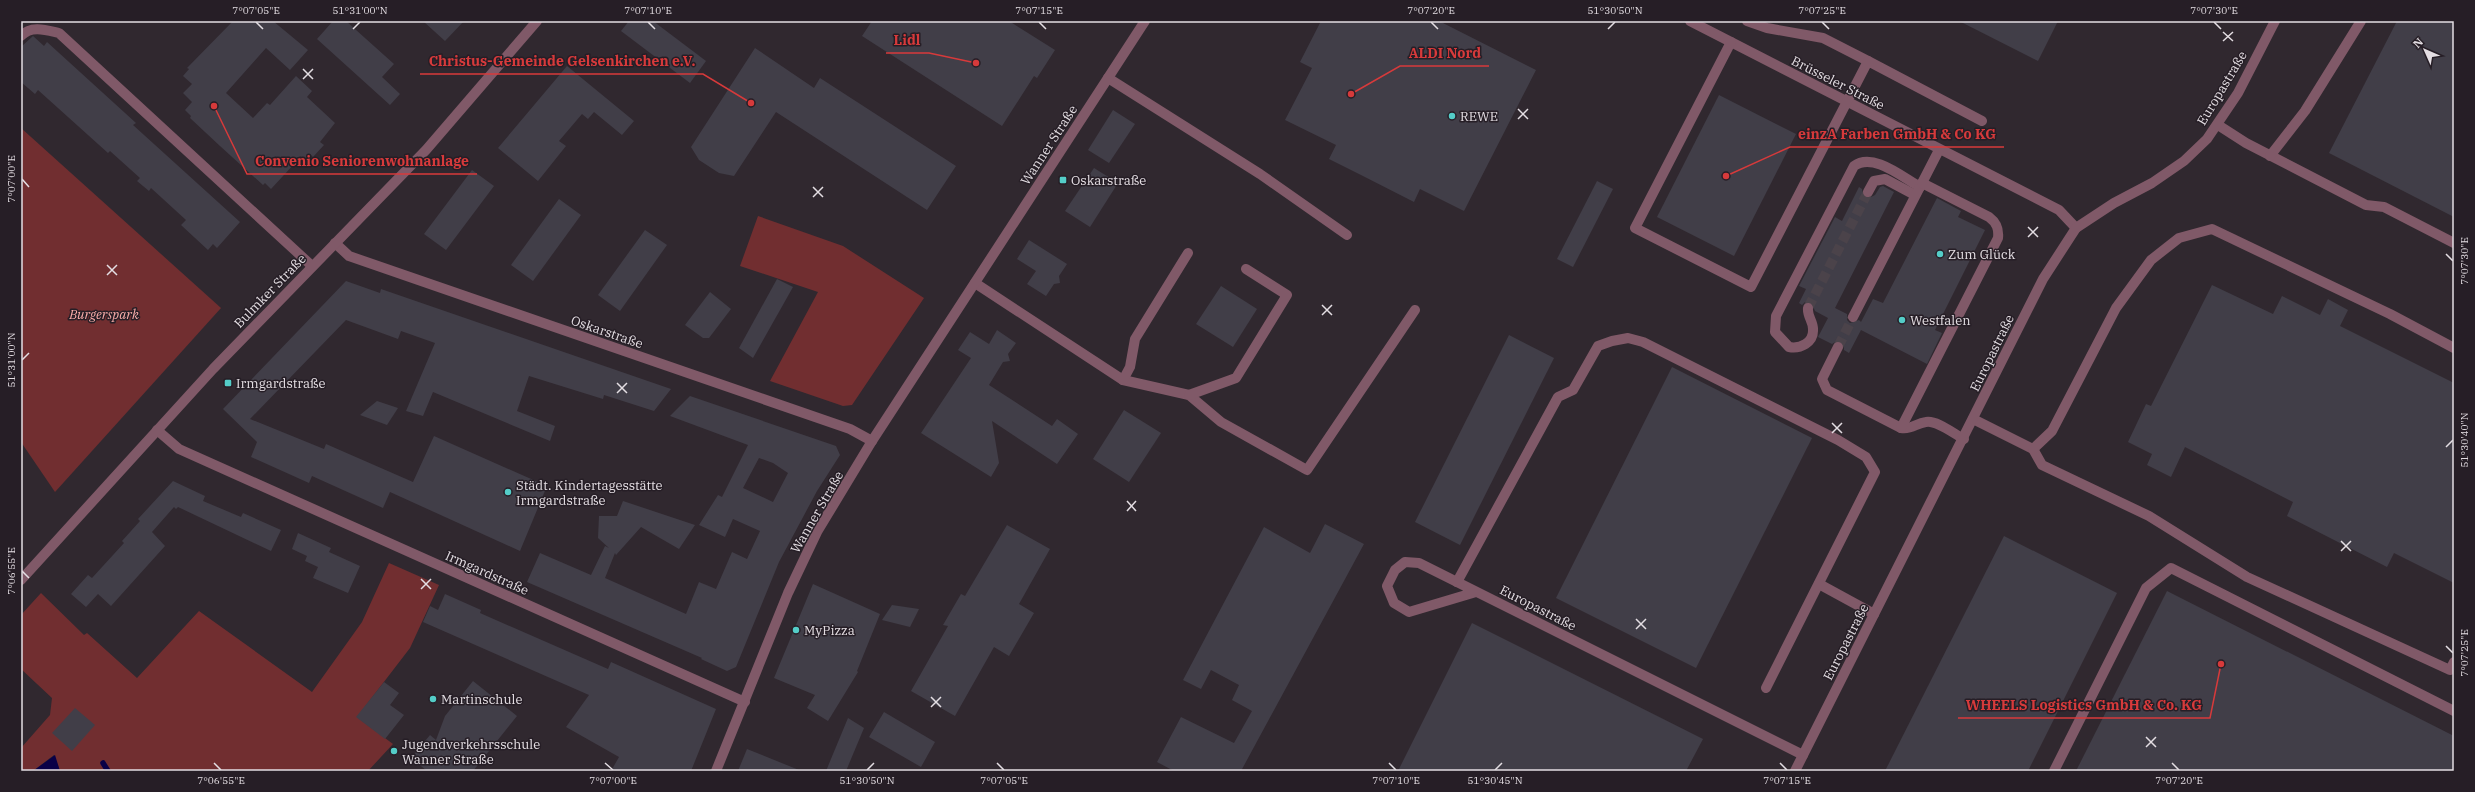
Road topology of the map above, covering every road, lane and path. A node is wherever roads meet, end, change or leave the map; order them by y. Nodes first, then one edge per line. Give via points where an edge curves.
1 (537, 21) edge
2 (1145, 21) edge
3 (1690, 21) edge
4 (1747, 21) edge
5 (2275, 21) edge
6 (2361, 21) edge
7 (21, 36) edge
8 (1731, 42) junction
9 (1868, 61) junction
10 (1108, 78) junction
11 (1846, 102) junction
12 (1982, 120) dead end
13 (2218, 126) junction
14 (1939, 150) junction
15 (2270, 156) junction
16 (1919, 188) junction
17 (1868, 192) tunnel mouth
18 (2076, 228) junction
19 (1346, 235) dead end
20 (335, 243) junction
21 (2454, 243) edge
22 (1188, 253) dead end
23 (312, 266) junction
24 (1246, 269) dead end
25 (975, 283) junction
26 (1808, 308) tunnel mouth
27 (1415, 310) dead end
28 (1853, 317) tunnel mouth
29 (1838, 347) tunnel mouth
30 (2454, 348) edge
31 (1123, 380) junction
32 (1190, 394) junction
33 (1973, 419) junction
34 (1901, 428) junction
35 (157, 430) junction
36 (1964, 439) junction
37 (872, 441) junction
38 (2033, 449) junction
39 (21, 580) edge
40 (1457, 582) junction
41 (1819, 584) junction
42 (1476, 592) junction
43 (1874, 614) junction
44 (2453, 668) edge
45 (1766, 688) dead end
46 (745, 702) junction
47 (2454, 711) edge
48 (1802, 755) junction
49 (716, 771) edge
50 (1794, 771) edge
51 (2054, 771) edge

1 - 20 street, Bulmker Straße via 426,150
2 - 10 street, Wanner Straße
3 - 8 street, Brüsseler Straße
4 - 9 street via 1767,28 1823,38
5 - 13 street, Europastraße
6 - 15 street via 2305,111
7 - 23 street via 35,29 59,33
8 - 11 street, Brüsseler Straße
8 - 11 street via 1635,228 1751,287
9 - 11 street
9 - 12 street
10 - 19 street via 1260,174
10 - 25 street, Wanner Straße
11 - 14 street, Brüsseler Straße
13 - 15 street
13 - 18 street, Europastraße via 2184,161
14 - 16 street
14 - 18 street, Brüsseler Straße via 2059,210
15 - 21 street via 2366,205 2384,207
16 - 17 street via 1885,179 1874,181
16 - 26 street via 1874,162 1860,162 1854,166 1776,316 1775,332 1789,347 1800,347 1807,343 1812,335 1813,328
16 - 28 street
16 - 34 street via 1989,217 1999,232
18 - 33 street, Europastraße via 2043,279
20 - 23 street, Bulmker Straße
20 - 37 street, Oskarstraße via 348,256 850,429
22 - 31 street via 1135,339 1130,367
23 - 35 street, Bulmker Straße
24 - 32 street via 1287,295 1236,378
25 - 31 street
25 - 37 street, Wanner Straße
27 - 32 street via 1307,470 1221,422
29 - 34 street via 1824,374 1823,385
30 - 38 street via 2390,314 2212,230 2179,238 2151,260 2116,308 2052,431
31 - 32 street
33 - 36 street, Europastraße
33 - 38 street
34 - 36 street via 1912,428 1930,421
35 - 39 street, Bulmker Straße
35 - 46 street, Irmgardstraße via 179,449
36 - 43 street, Europastraße
37 - 46 street, Wanner Straße via 809,549
38 - 44 street via 2042,464 2149,516 2247,577
40 - 41 street via 1558,397 1572,390 1598,346 1628,338 1657,349 1838,440 1866,457 1875,472
40 - 42 street, Europastraße
40 - 42 street, Europastraße via 1419,563 1405,562 1395,570 1387,586 1394,603 1408,612
41 - 43 street
41 - 45 street
42 - 48 street, Europastraße
43 - 48 street, Europastraße
46 - 49 street, Wanner Straße
47 - 51 street via 2171,568 2146,588
48 - 50 street, Europastraße

